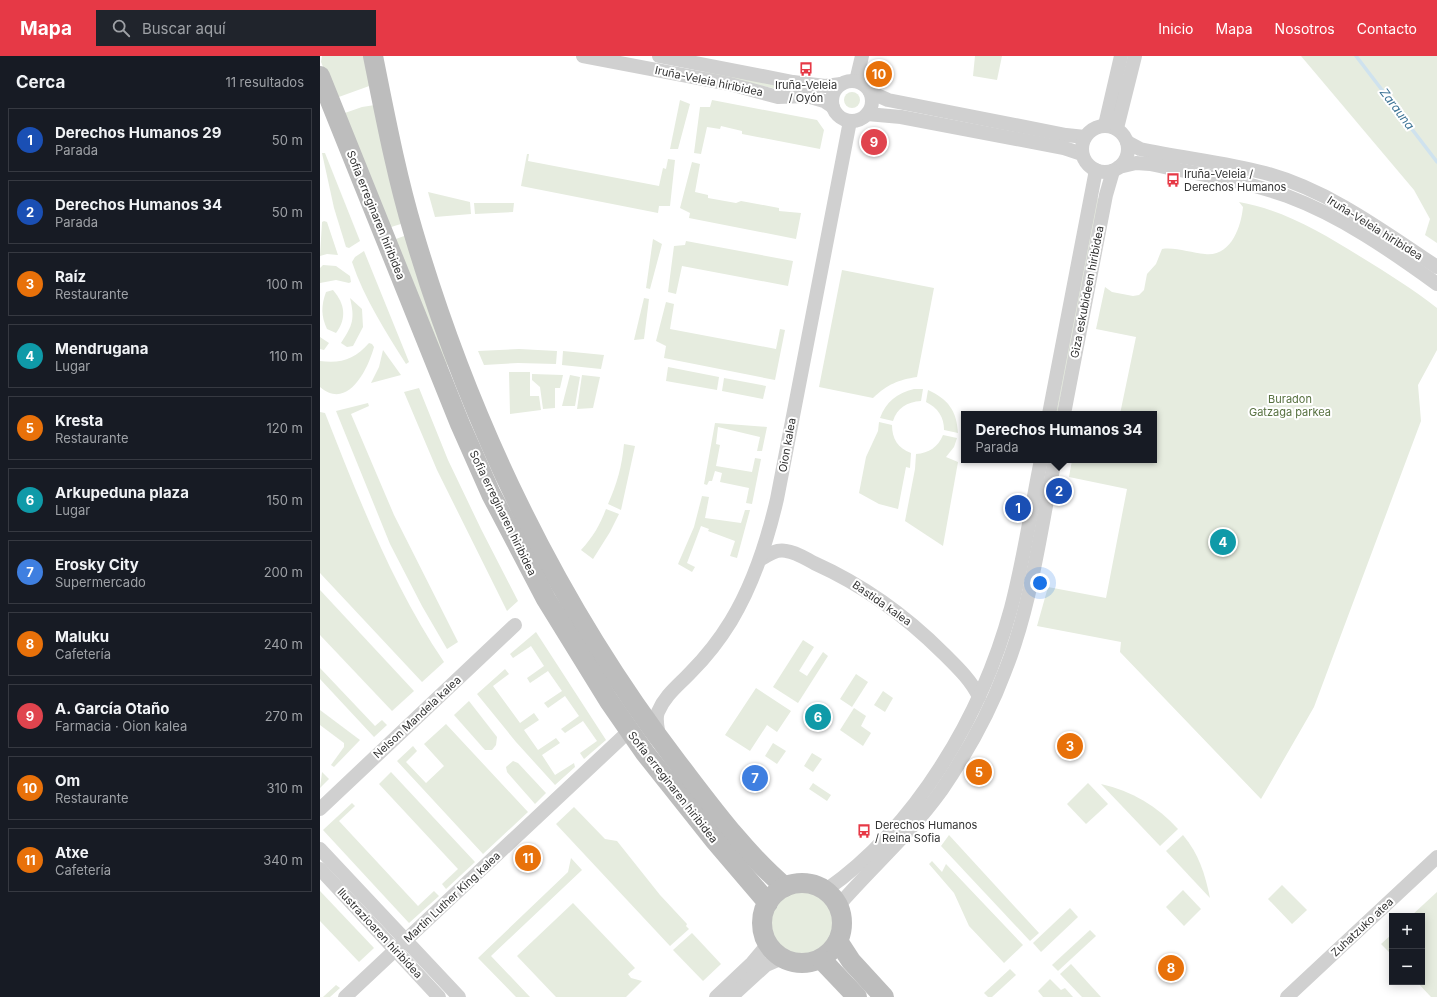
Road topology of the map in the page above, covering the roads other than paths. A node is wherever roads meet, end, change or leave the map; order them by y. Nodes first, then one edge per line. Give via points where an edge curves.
1 (374, 56) edge
2 (583, 56) edge
3 (659, 56) edge
4 (862, 56) edge
5 (1121, 56) edge
6 (1135, 56) edge
7 (856, 81) junction
8 (321, 82) edge
9 (841, 84) junction
10 (870, 92) junction
11 (833, 107) junction
12 (867, 114) junction
13 (850, 121) junction
14 (1111, 127) junction
15 (1085, 137) junction
16 (1127, 142) junction
17 (1082, 154) junction
18 (1116, 169) junction
19 (1096, 170) junction
20 (1437, 267) edge
21 (1437, 284) edge
22 (1050, 411) edge
23 (1065, 411) edge
24 (1040, 463) edge
25 (1054, 463) edge
26 (761, 559) junction
27 (515, 625) dead end
28 (980, 697) junction
29 (630, 731) junction
30 (659, 739) junction
31 (320, 809) edge
32 (320, 849) edge
33 (1437, 857) edge
34 (320, 869) edge
35 (785, 887) junction
36 (826, 890) junction
37 (768, 903) junction
38 (838, 905) junction
39 (406, 940) junction
40 (838, 941) junction
41 (768, 944) junction
42 (396, 950) junction
43 (782, 958) junction
44 (821, 959) junction
45 (345, 997) edge
46 (439, 997) edge
47 (459, 997) edge
48 (716, 997) edge
49 (731, 997) edge
50 (857, 997) edge
51 (884, 997) edge
52 (1287, 997) edge

1 - 30 main road, Sofia erreginaren hiribidea via 389,140 412,229 452,352 474,406 511,490 562,588
2 - 11 street, Iruña-Veleia hiribidea via 730,84 778,97 807,96 824,101
3 - 9 street, Iruña-Veleia hiribidea via 793,82 825,86
4 - 7 street
5 - 14 street
6 - 14 street
7 - 9 street
7 - 10 street
8 - 29 main road, Sofia erreginaren hiribidea via 491,494 546,599
9 - 11 street via 833,94
10 - 12 street via 871,108
10 - 15 street via 888,100
11 - 13 street via 840,116
12 - 13 street via 860,120
12 - 17 street via 901,117 1064,148
13 - 26 street, Oion kalea via 777,499
14 - 15 street via 1097,127
14 - 16 street via 1123,134
15 - 17 street
16 - 18 street via 1127,156
16 - 20 street, Iruña-Veleia hiribidea via 1140,149 1265,173 1300,186 1343,206
17 - 19 street
18 - 19 street via 1101,172
18 - 21 street, Iruña-Veleia hiribidea via 1136,163 1150,164 1237,182 1287,196 1370,238
18 - 23 street, Giza eskubideen hiribidea via 1104,202
19 - 22 street, Giza eskubideen hiribidea
24 - 28 street via 1011,608
25 - 38 street via 1024,611 1006,670 990,708 941,790 915,824
26 - 28 street, Bastida kalea via 772,552 786,550 832,570 861,587 921,631 958,668
26 - 30 street, Oion kalea via 749,588 730,622 692,672 667,695 658,713
27 - 31 street, Nelson Mandela kalea
28 - 36 street via 953,746 905,814 850,872
29 - 37 main road, Sofia erreginaren hiribidea via 715,841
29 - 39 street, Martin Luther King kalea
30 - 35 main road, Sofia erreginaren hiribidea via 726,824 768,872
32 - 39 street, Ilustrazioaren hiribidea
33 - 52 street, Zuhatzuko atea
34 - 42 street, Ilustrazioaren hiribidea
35 - 36 main road via 806,883
35 - 37 main road
36 - 38 main road
37 - 41 main road via 762,922
38 - 40 main road via 842,929
39 - 42 street, Martin Luther King kalea
39 - 47 street, Ilustrazioaren hiribidea
40 - 44 main road
40 - 51 main road via 851,961
41 - 43 main road
41 - 48 street
42 - 45 street, Martin Luther King kalea
42 - 46 street, Ilustrazioaren hiribidea
43 - 44 main road via 801,964
43 - 49 street via 766,965
44 - 50 main road

